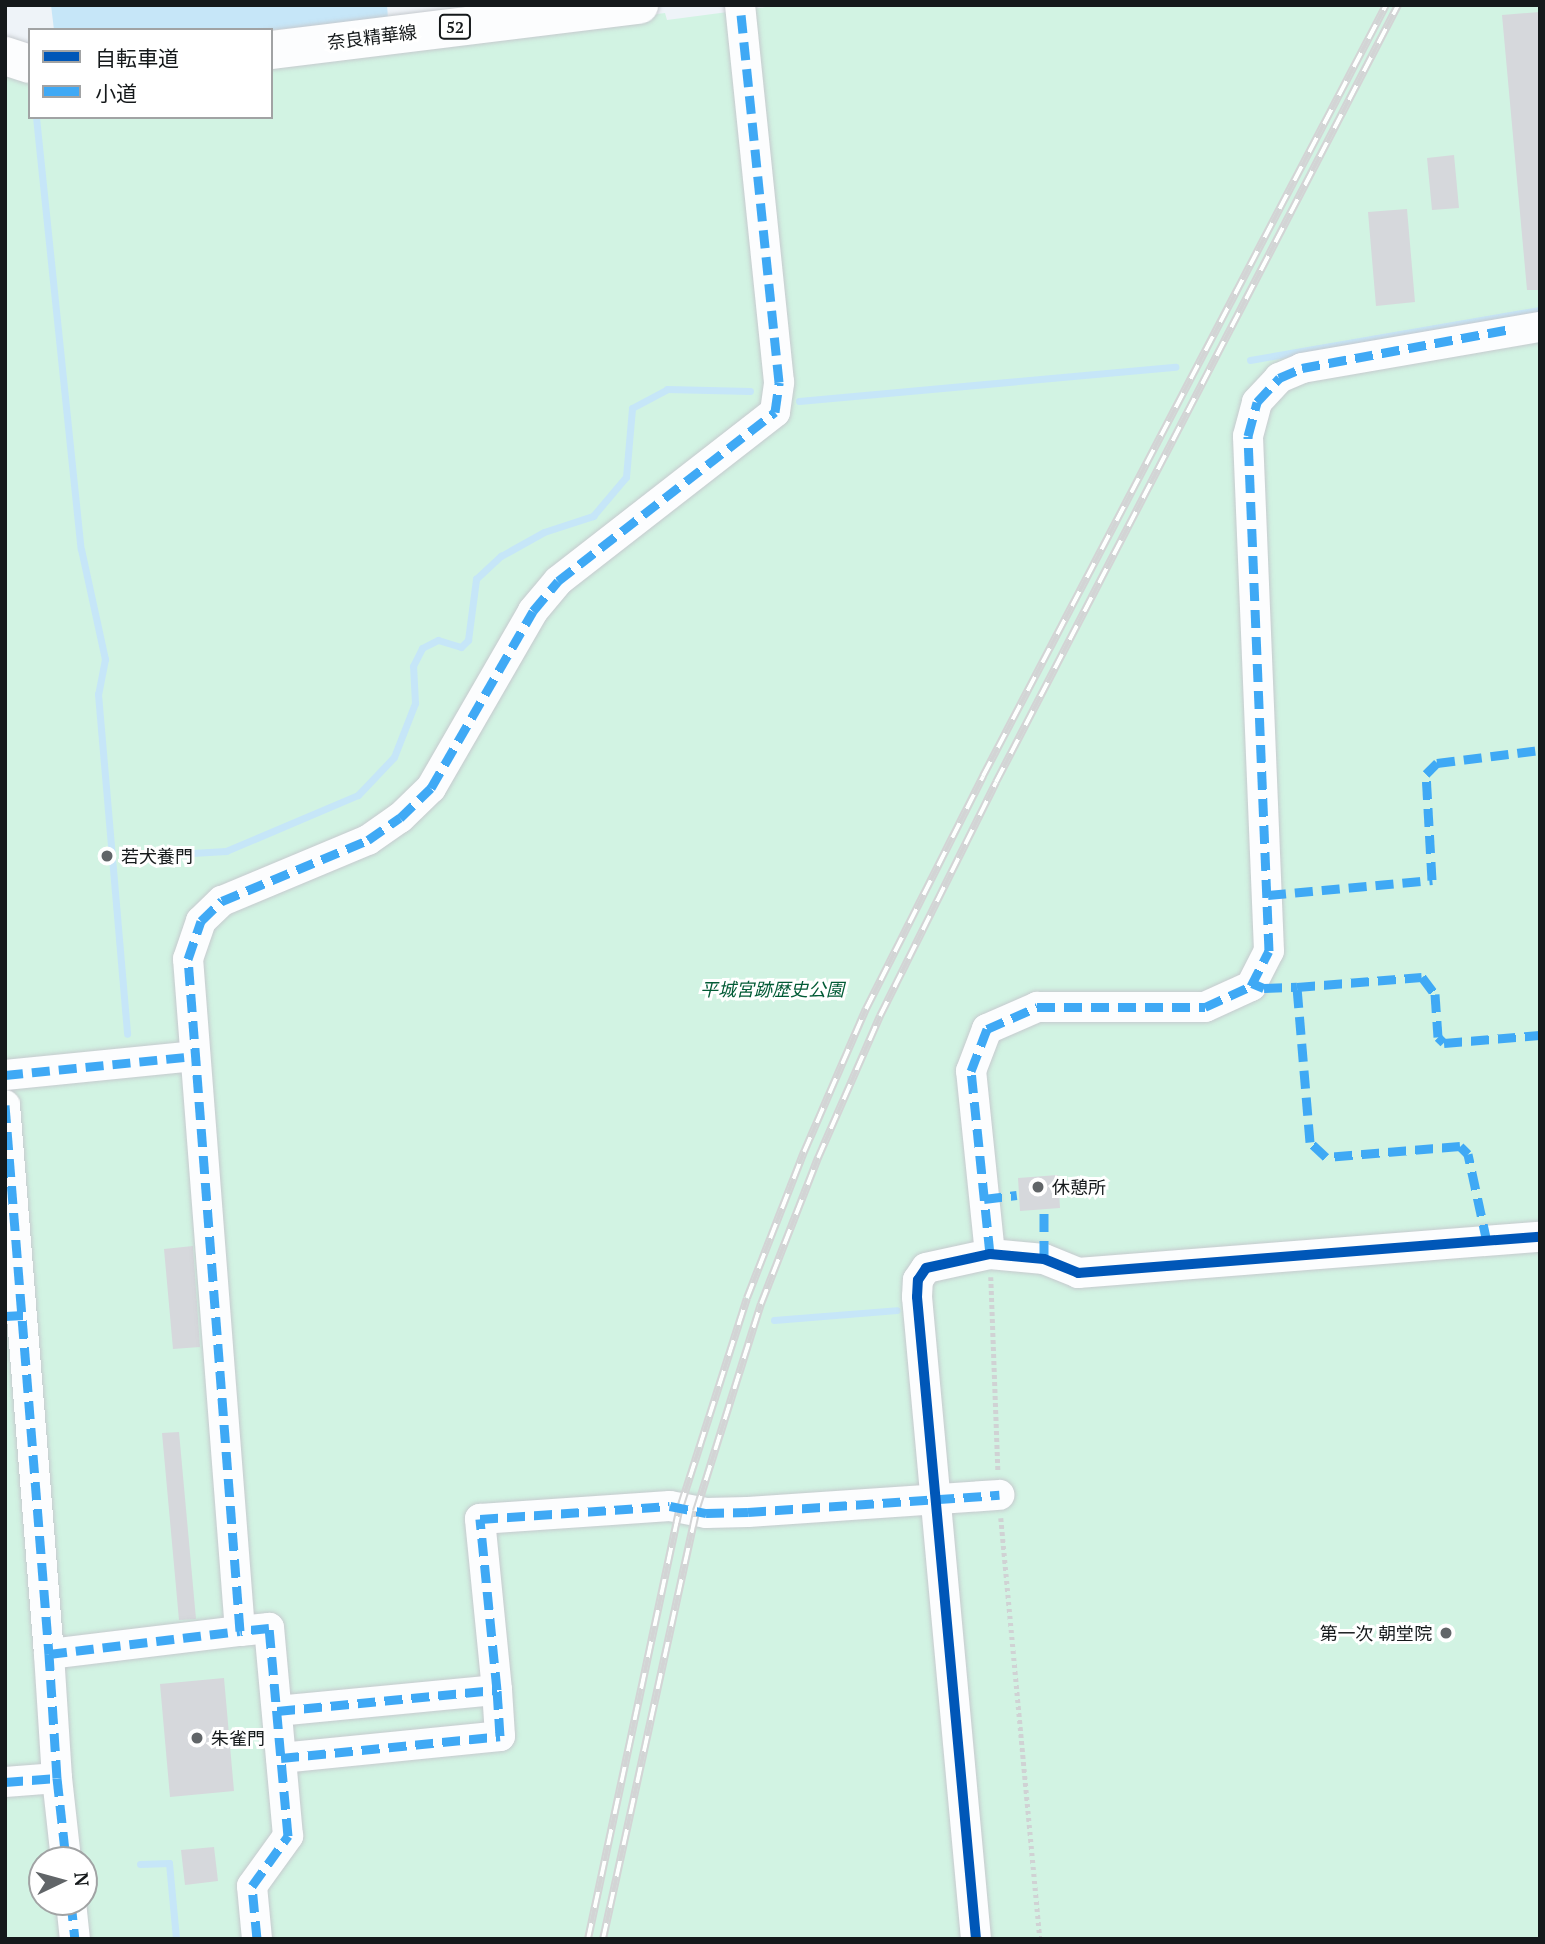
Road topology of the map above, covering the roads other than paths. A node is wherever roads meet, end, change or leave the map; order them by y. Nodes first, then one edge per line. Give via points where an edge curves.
1 (639, 5) edge
2 (740, 5) edge
3 (273, 50) edge
4 (5, 56) edge
5 (28, 63) edge
6 (1540, 327) edge
7 (194, 1056) junction
8 (5, 1075) edge
9 (5, 1105) edge
10 (1540, 1237) edge
11 (990, 1254) junction
12 (14, 1316) edge
13 (999, 1495) road end
14 (937, 1500) junction
15 (240, 1631) junction
16 (49, 1654) junction
17 (496, 1690) junction
18 (277, 1711) junction
19 (281, 1758) junction
20 (57, 1778) junction
21 (5, 1782) edge
22 (64, 1846) edge
23 (73, 1916) edge
24 (75, 1939) edge
25 (257, 1939) edge
26 (976, 1939) edge

1 - 3 main road, 奈良精華線 / 52
2 - 7 street via 779,382 775,412 558,581 533,611 431,788 400,818 368,840 222,901 201,921 188,959
4 - 5 main road
6 - 11 street via 1302,368 1279,378 1257,402 1248,436 1269,951 1251,986 1205,1007 1037,1007 987,1029 971,1071
7 - 8 street
7 - 15 street
9 - 12 street
10 - 11 street via 1078,1273 1044,1259
11 - 14 street via 926,1268 918,1280
12 - 16 street
13 - 14 street
14 - 17 street via 706,1513 670,1506 481,1519
14 - 26 street
15 - 16 street
15 - 18 street via 268,1628
16 - 20 street
17 - 18 street
17 - 19 street via 500,1736
18 - 19 street
19 - 25 street via 288,1836 252,1886
20 - 21 street
20 - 22 street
23 - 24 street

